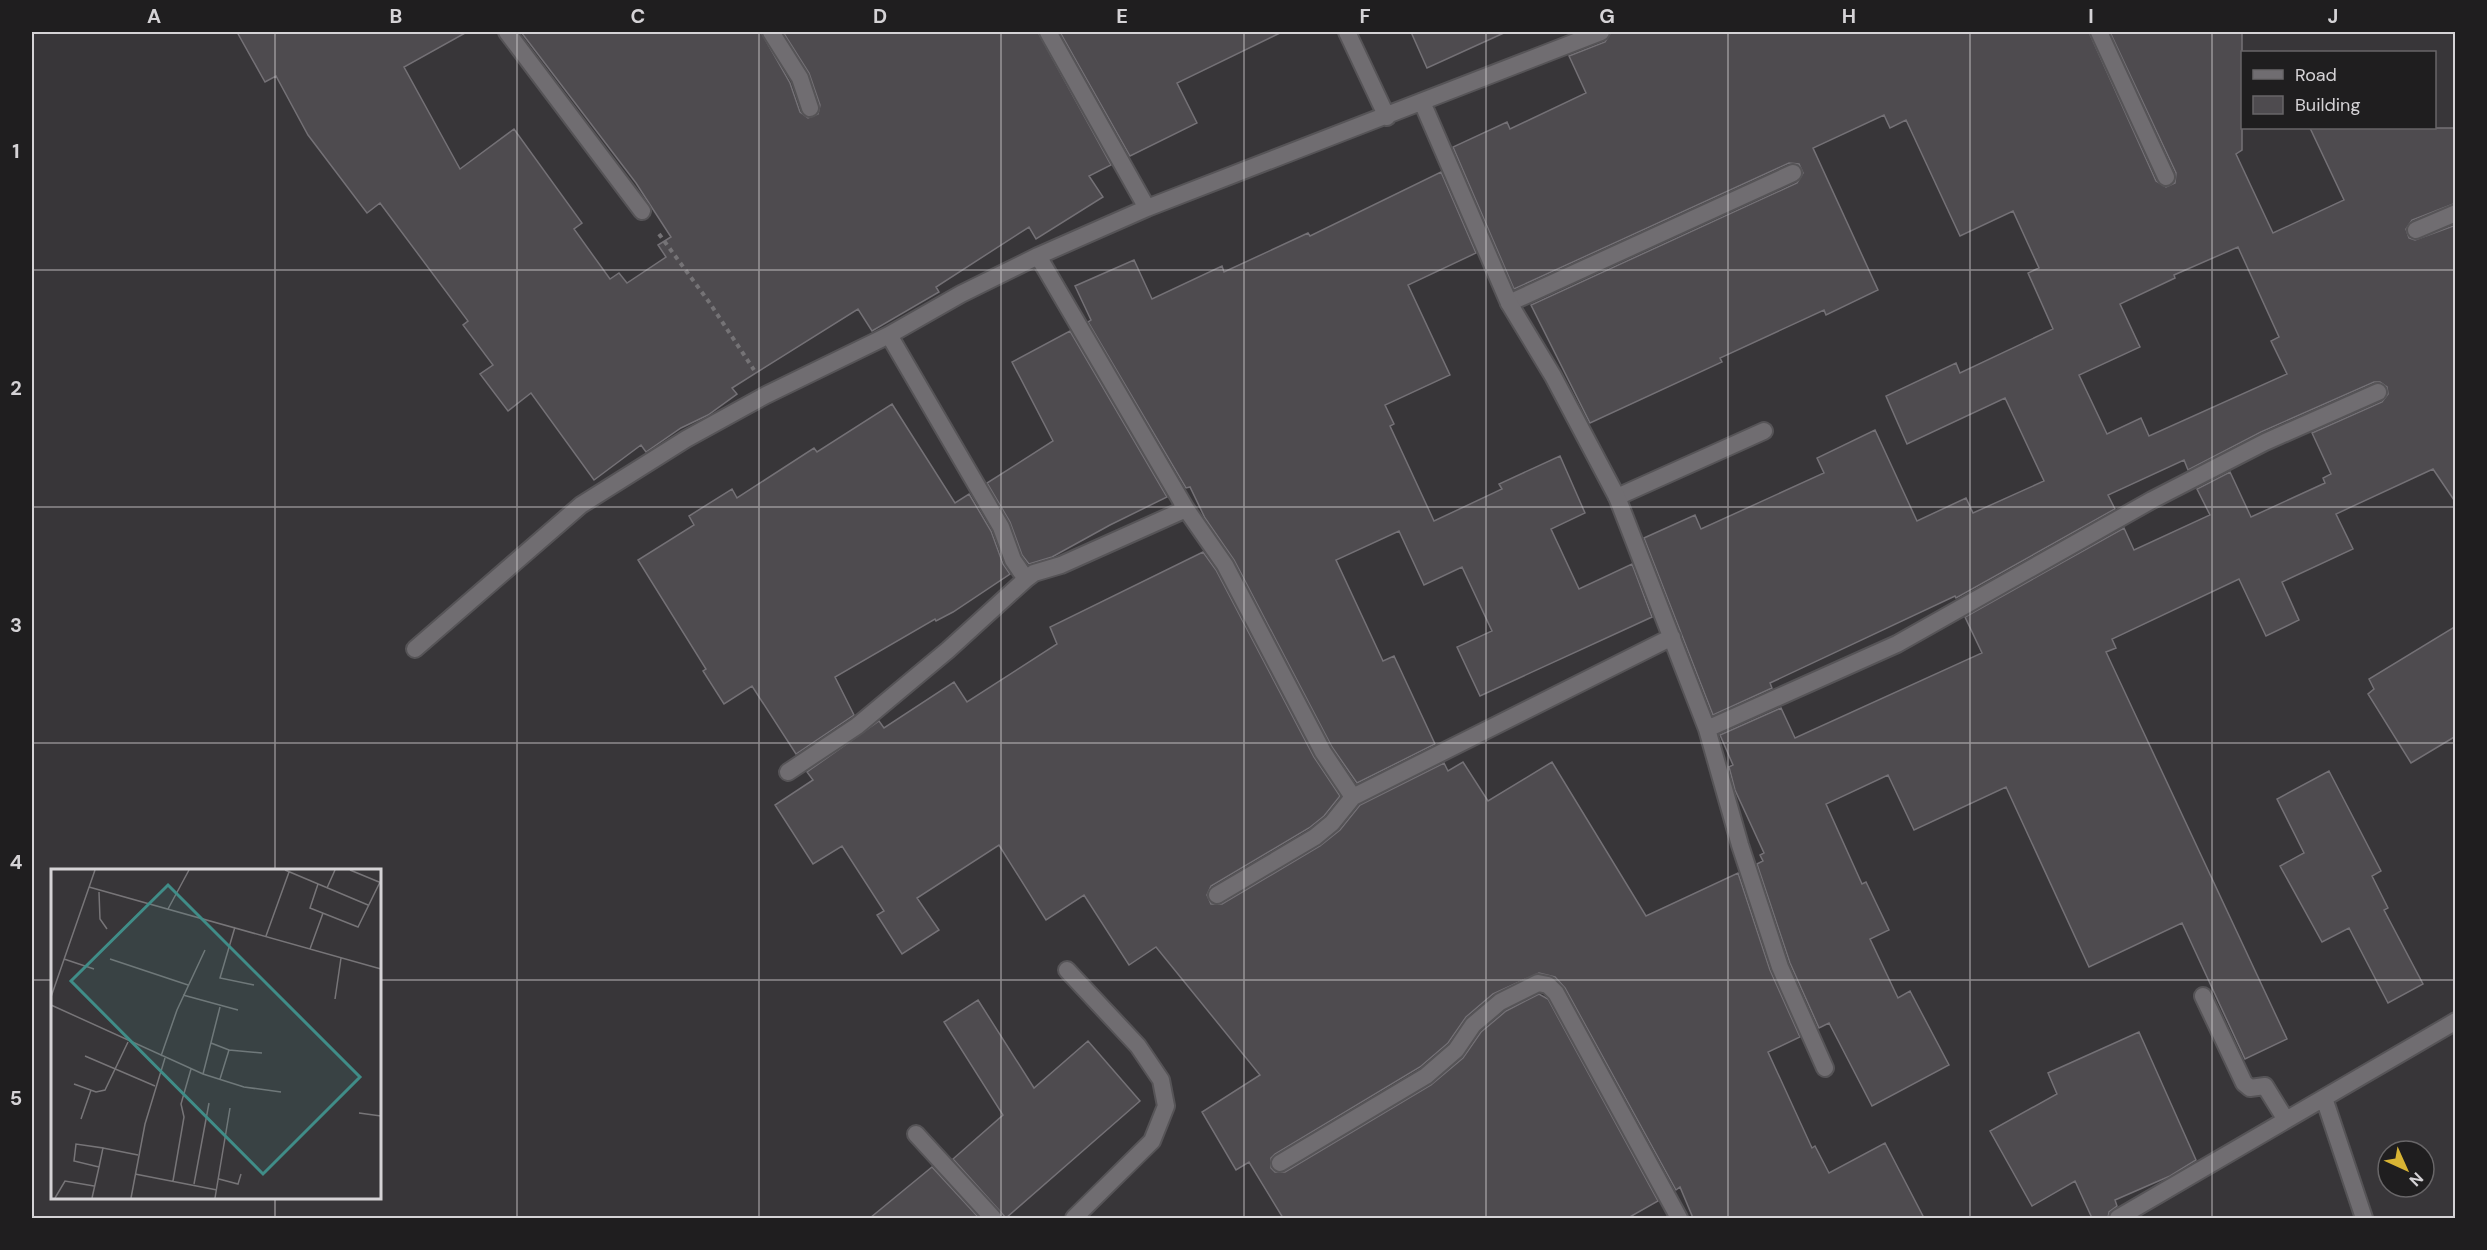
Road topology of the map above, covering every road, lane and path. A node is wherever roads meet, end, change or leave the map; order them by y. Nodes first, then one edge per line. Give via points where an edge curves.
1 (507, 32) edge
2 (771, 32) edge
3 (1048, 32) edge
4 (1347, 32) edge
5 (1600, 32) edge
6 (2099, 32) edge
7 (1422, 102) junction
8 (810, 108) dead end
9 (1387, 117) junction
10 (1793, 173) dead end
11 (2166, 177) dead end
12 (1147, 208) junction
13 (642, 211) joint
14 (2456, 213) edge
15 (2416, 230) dead end
16 (1038, 256) junction
17 (1509, 303) junction
18 (889, 335) junction
19 (2378, 392) dead end
20 (766, 395) junction
21 (1764, 431) dead end
22 (1617, 497) junction
23 (1186, 509) junction
24 (1026, 579) junction
25 (1672, 637) junction
26 (415, 649) dead end
27 (1707, 729) junction
28 (788, 772) dead end
29 (1353, 797) junction
30 (1216, 895) dead end
31 (1067, 970) dead end
32 (2204, 996) dead end
33 (2456, 1021) edge
34 (1825, 1068) dead end
35 (2324, 1098) junction
36 (2286, 1120) junction
37 (916, 1134) dead end
38 (1280, 1163) dead end
39 (993, 1218) edge
40 (1074, 1218) edge
41 (1679, 1218) edge
42 (2118, 1218) edge
43 (2364, 1218) edge

1 - 13 street
2 - 8 street via 800,78
3 - 12 street
4 - 9 street
5 - 7 street
6 - 11 street
7 - 9 street
7 - 17 street
9 - 12 street
10 - 17 street
12 - 16 street
13 - 20 path via 750,361
14 - 15 street
16 - 18 street
16 - 23 street
17 - 22 street
18 - 20 street
18 - 24 street via 1001,527 1013,560
19 - 27 street via 2265,442 2152,500 1897,644
20 - 26 street via 686,439 581,505
21 - 22 street
22 - 25 street
23 - 24 street
23 - 29 street via 1225,565 1323,752
24 - 28 street via 857,726
25 - 27 street
25 - 29 street
27 - 34 street via 1780,967
29 - 30 street via 1332,824 1315,837
31 - 40 street via 1138,1046 1161,1080 1166,1106 1152,1142
32 - 36 street via 2244,1083 2250,1088 2265,1086
33 - 35 street
35 - 36 street
35 - 43 street
36 - 42 street
37 - 39 street
38 - 41 street via 1426,1076 1500,1002 1538,983 1556,993

